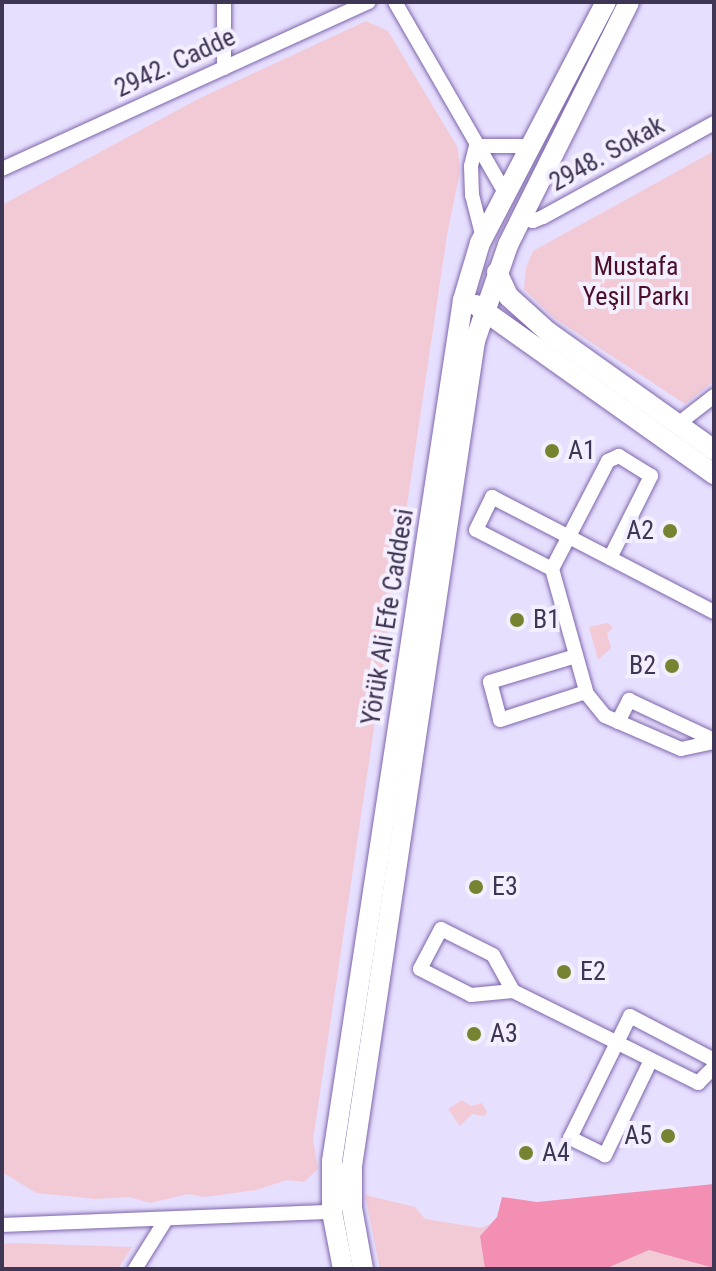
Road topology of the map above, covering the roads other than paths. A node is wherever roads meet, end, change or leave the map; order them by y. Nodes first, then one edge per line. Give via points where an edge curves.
1 (224, 2) edge
2 (369, 2) edge
3 (395, 2) edge
4 (606, 2) edge
5 (629, 2) edge
6 (224, 68) junction
7 (714, 123) edge
8 (476, 146) junction
9 (530, 146) junction
10 (2, 169) edge
11 (506, 194) junction
12 (521, 218) junction
13 (483, 238) junction
14 (497, 272) junction
15 (468, 279) junction
16 (483, 312) junction
17 (714, 396) edge
18 (672, 432) junction
19 (714, 450) edge
20 (714, 474) edge
21 (569, 537) junction
22 (610, 558) junction
23 (552, 569) junction
24 (714, 612) edge
25 (576, 656) junction
26 (586, 692) junction
27 (618, 722) junction
28 (714, 741) edge
29 (513, 991) junction
30 (617, 1043) junction
31 (651, 1060) junction
32 (714, 1060) edge
33 (714, 1068) edge
34 (352, 1208) junction
35 (332, 1212) junction
36 (165, 1221) junction
37 (2, 1225) edge
38 (135, 1269) edge
39 (343, 1269) edge
40 (363, 1269) edge

1 - 6 street
2 - 6 street, 2942. Cadde
3 - 8 street
4 - 9 street, Yörük Ali Efe Caddesi
5 - 12 street, Yörük Ali Efe Caddesi
6 - 10 street, 2942. Cadde
7 - 12 street, 2948. Sokak via 543,217
8 - 9 street
8 - 11 street
8 - 13 street via 472,195
9 - 11 street, Yörük Ali Efe Caddesi
11 - 12 street
11 - 13 street, Yörük Ali Efe Caddesi
12 - 14 street, Yörük Ali Efe Caddesi
13 - 15 street, Yörük Ali Efe Caddesi
14 - 16 street, Yörük Ali Efe Caddesi
14 - 18 street via 504,291 527,315
15 - 16 street via 470,296
15 - 35 street, Yörük Ali Efe Caddesi via 332,1161
16 - 18 street
16 - 34 street, Yörük Ali Efe Caddesi via 467,383 418,708 352,1166
17 - 18 street
18 - 19 street
18 - 20 street
21 - 22 street
21 - 22 street via 608,461 623,457 651,476
21 - 23 street
21 - 23 street via 492,497 476,530
22 - 24 street
23 - 25 street
25 - 26 street
25 - 26 street via 490,682 500,720
26 - 27 street via 597,710
27 - 28 street via 681,749
27 - 28 street via 629,700
29 - 29 street via 493,955 441,929 420,969 471,995
29 - 30 street
30 - 31 street
30 - 31 street via 570,1138 605,1155
30 - 32 street via 630,1016
31 - 33 street via 698,1083
34 - 35 street
34 - 40 street, Yörük Ali Efe Caddesi
35 - 36 street
35 - 39 street, Yörük Ali Efe Caddesi
36 - 37 street
36 - 38 street

